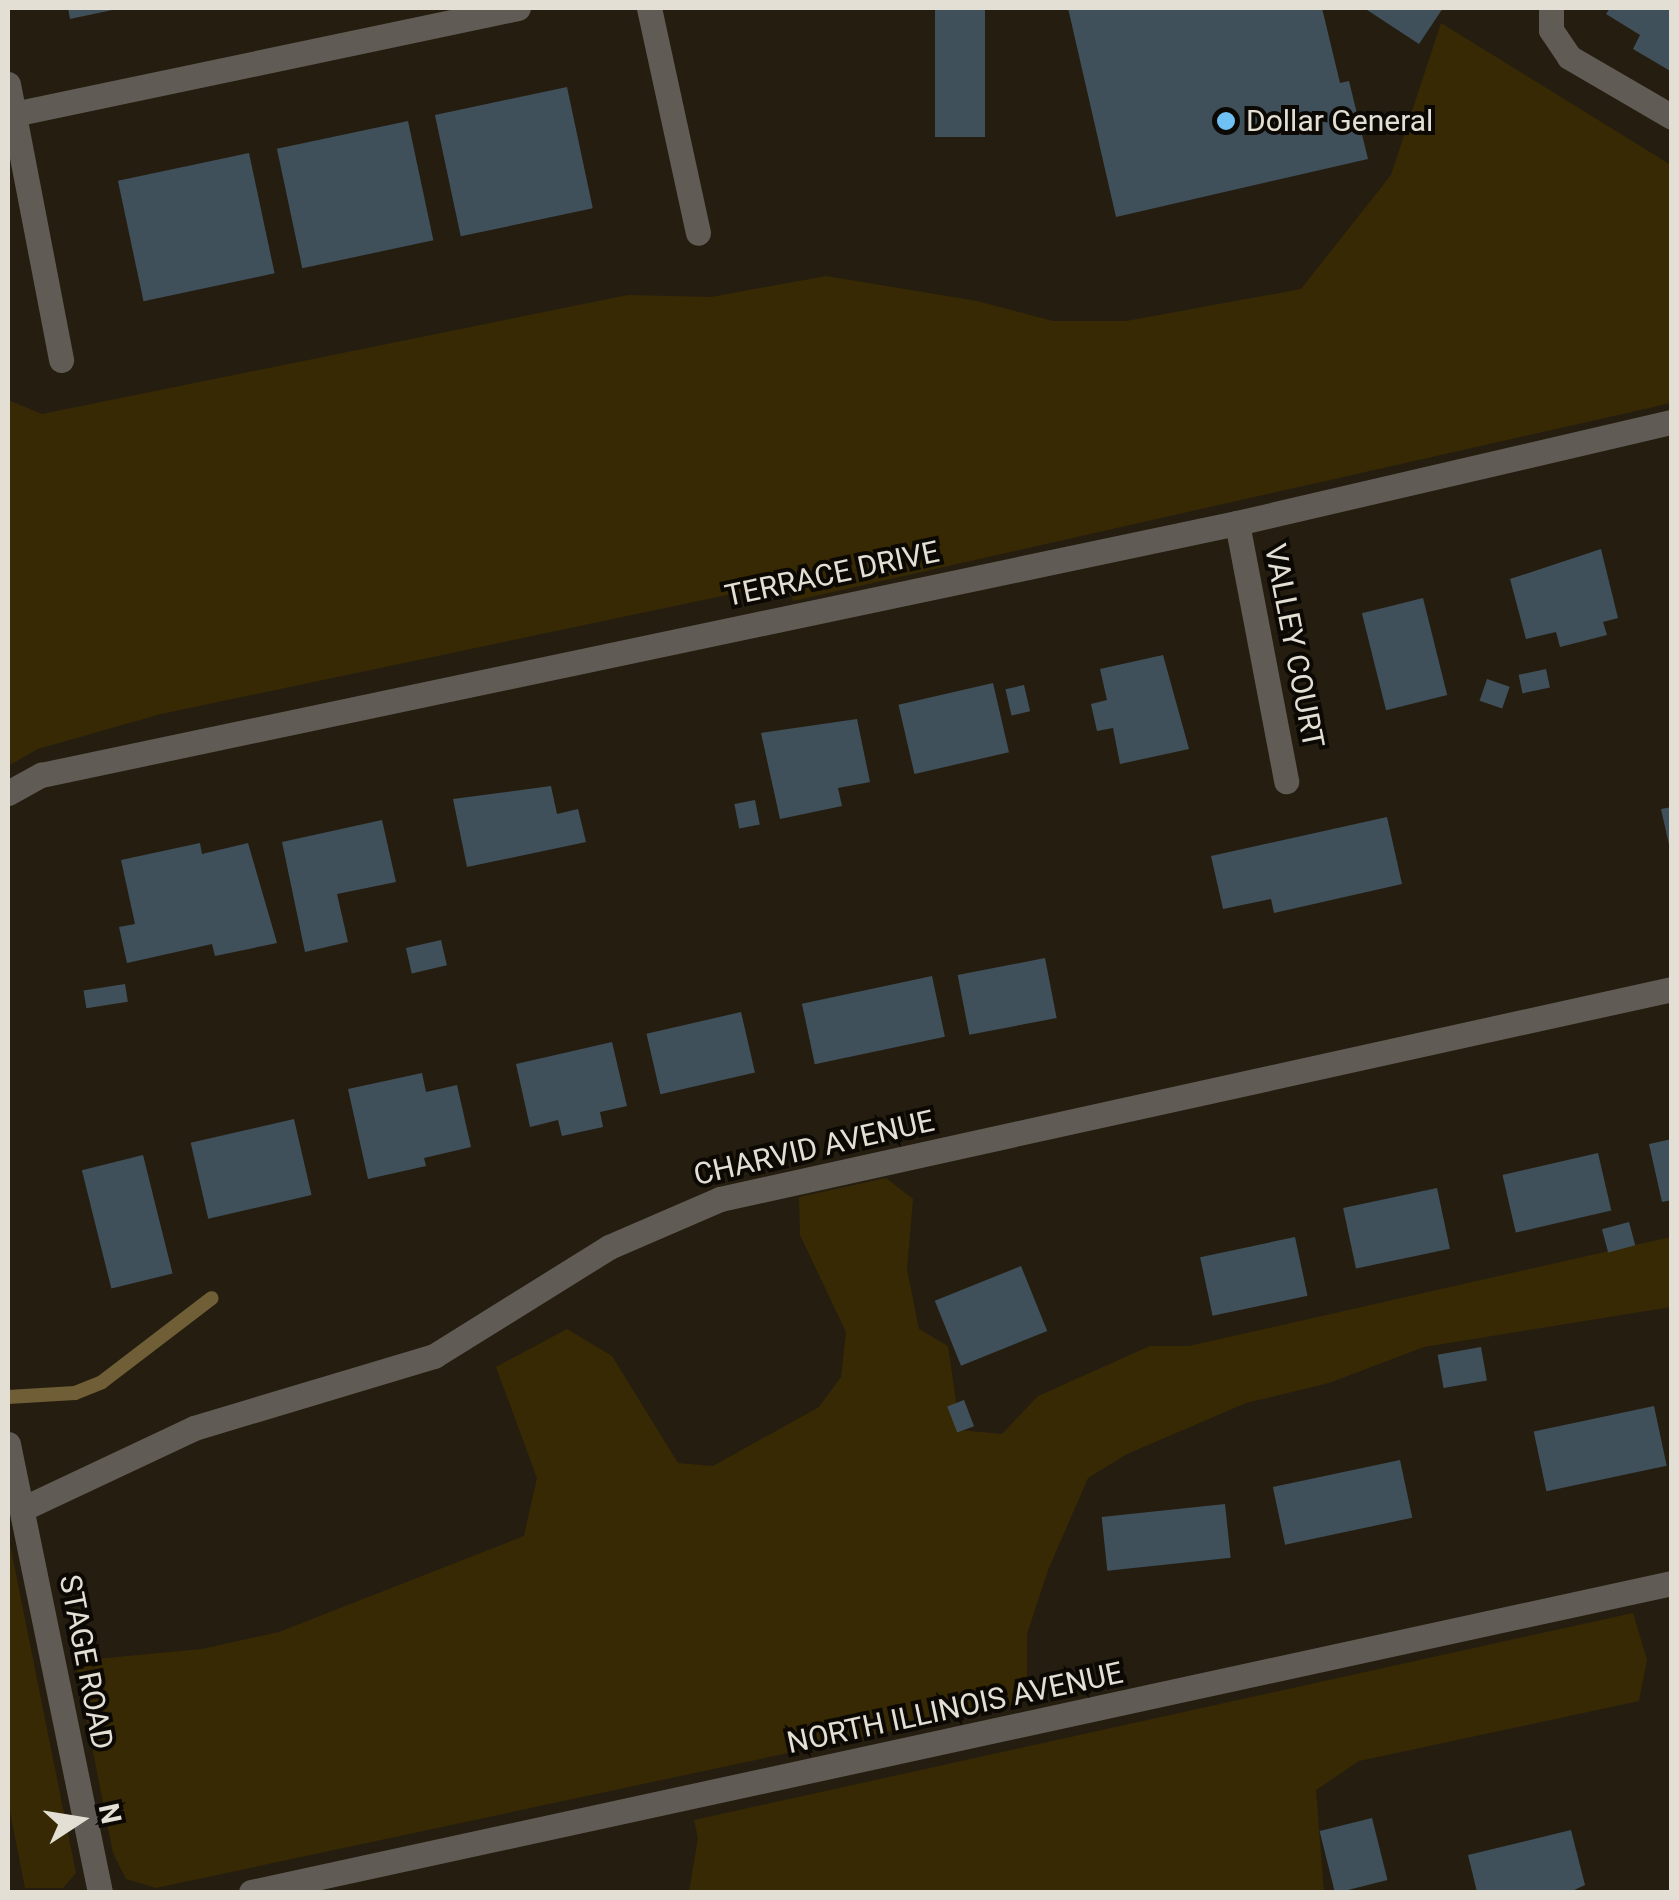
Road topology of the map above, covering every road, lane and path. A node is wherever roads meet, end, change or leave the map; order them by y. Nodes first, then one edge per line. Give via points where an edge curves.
1 (518, 8) edge
2 (649, 8) edge
3 (1552, 8) edge
4 (8, 84) edge
5 (9, 115) edge
6 (1672, 117) edge
7 (698, 233) dead end
8 (62, 360) dead end
9 (1672, 422) edge
10 (1238, 523) junction
11 (1286, 781) dead end
12 (8, 793) edge
13 (1672, 990) edge
14 (8, 1444) edge
15 (22, 1509) junction
16 (1672, 1583) edge
17 (100, 1892) edge
18 (251, 1892) edge

1 - 5 street
2 - 7 street
3 - 6 street via 1551,30 1569,57
4 - 5 street
5 - 8 street
9 - 10 street, TERRACE DRIVE
10 - 11 street, VALLEY COURT
10 - 12 street, TERRACE DRIVE via 42,775
13 - 15 street, CHARVID AVENUE via 720,1199 609,1247 434,1356 212,1422
14 - 15 street, STAGE ROAD
15 - 17 street, STAGE ROAD
16 - 18 street, NORTH ILLINOIS AVENUE

